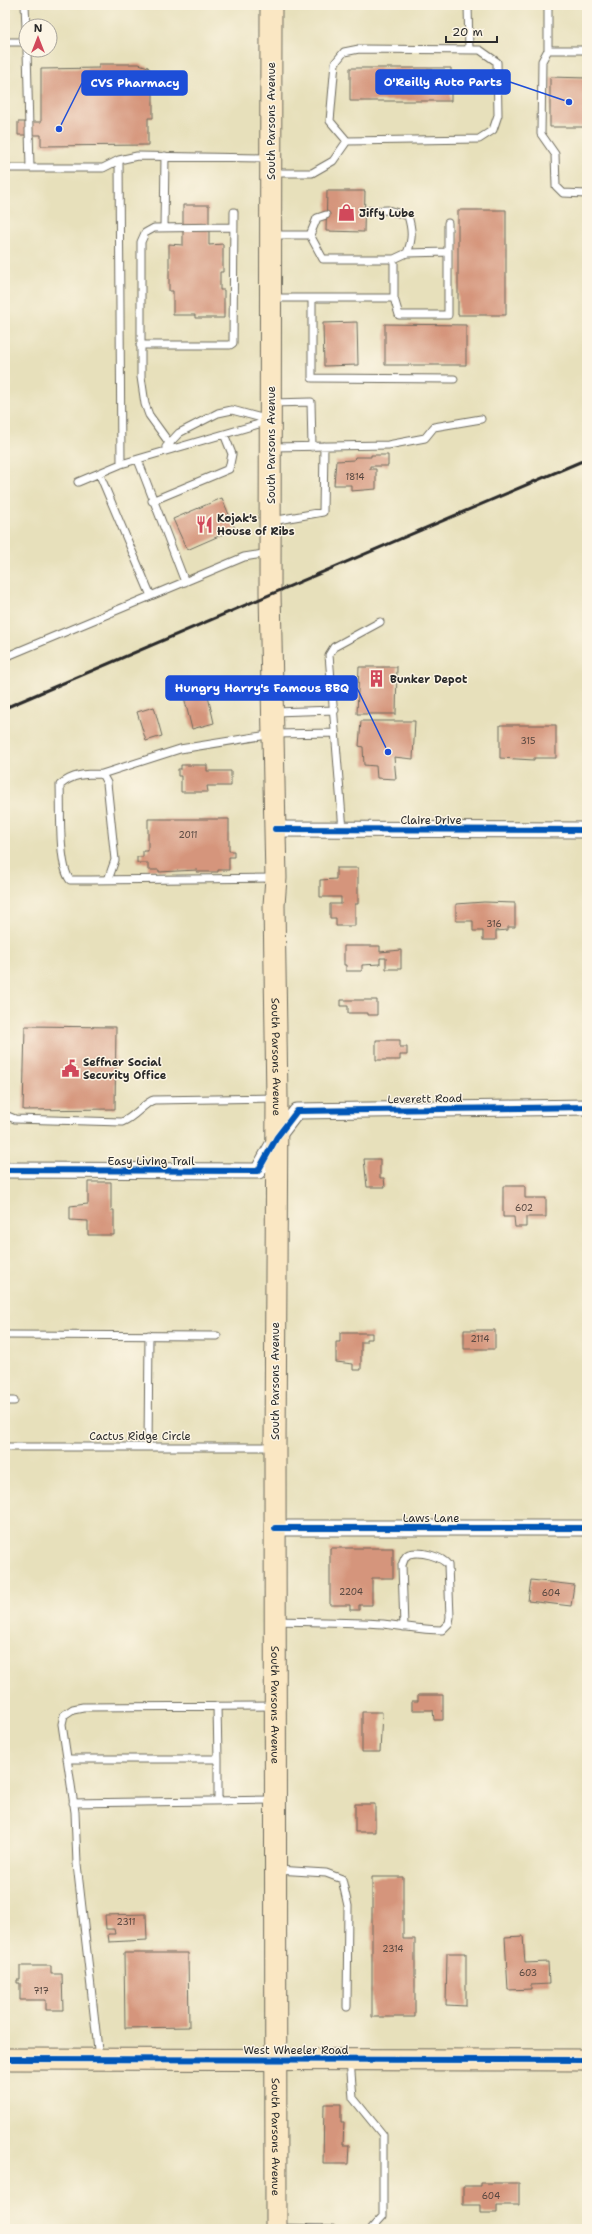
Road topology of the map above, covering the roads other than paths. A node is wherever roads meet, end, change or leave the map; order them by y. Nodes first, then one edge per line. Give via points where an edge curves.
1 (26, 5) edge
2 (271, 5) edge
3 (468, 5) edge
4 (548, 5) edge
5 (26, 18) edge
6 (5, 42) edge
7 (18, 42) edge
8 (469, 50) junction
9 (548, 50) junction
10 (587, 50) edge
11 (26, 58) edge
12 (347, 141) junction
13 (166, 156) junction
14 (119, 160) junction
15 (271, 166) junction
16 (5, 168) edge
17 (30, 168) junction
18 (587, 194) edge
19 (365, 211) dead end
20 (234, 212) dead end
21 (326, 215) dead end
22 (448, 223) dead end
23 (164, 227) junction
24 (234, 227) junction
25 (271, 235) junction
26 (310, 235) junction
27 (407, 252) junction
28 (448, 252) junction
29 (394, 259) junction
30 (271, 298) junction
31 (312, 298) junction
32 (394, 298) junction
33 (140, 345) junction
34 (454, 379) dead end
35 (271, 412) junction
36 (482, 419) dead end
37 (224, 434) junction
38 (170, 444) junction
39 (324, 446) junction
40 (270, 447) junction
41 (312, 447) junction
42 (161, 453) junction
43 (138, 460) junction
44 (121, 464) junction
45 (99, 473) junction
46 (78, 482) dead end
47 (152, 501) junction
48 (270, 521) junction
49 (270, 552) junction
50 (185, 582) junction
51 (151, 596) junction
52 (380, 622) dead end
53 (5, 656) edge
54 (335, 710) junction
55 (273, 712) junction
56 (335, 733) junction
57 (274, 734) junction
58 (102, 774) junction
59 (275, 829) junction
60 (343, 830) junction
61 (587, 830) edge
62 (276, 878) junction
63 (108, 880) junction
64 (277, 1098) junction
65 (587, 1107) edge
66 (5, 1115) edge
67 (277, 1138) junction
68 (5, 1170) edge
69 (5, 1334) edge
70 (149, 1335) junction
71 (217, 1336) dead end
72 (5, 1401) edge
73 (14, 1401) dead end
74 (5, 1447) edge
75 (148, 1447) junction
76 (275, 1447) junction
77 (275, 1528) junction
78 (587, 1528) edge
79 (275, 1621) junction
80 (404, 1627) junction
81 (217, 1706) junction
82 (275, 1706) junction
83 (67, 1759) junction
84 (218, 1759) junction
85 (218, 1800) junction
86 (275, 1800) junction
87 (74, 1803) junction
88 (275, 1870) junction
89 (346, 2007) dead end
90 (5, 2059) edge
91 (99, 2059) junction
92 (275, 2060) junction
93 (350, 2060) junction
94 (587, 2060) edge
95 (276, 2229) edge
96 (332, 2229) edge
97 (371, 2229) edge

1 - 5 lane
2 - 15 main road, South Parsons Avenue
3 - 8 lane
4 - 9 lane
6 - 7 lane
8 - 12 lane via 359,49 344,52 335,63 330,121
8 - 12 lane via 480,50 497,62 498,115 494,130 479,139
9 - 10 lane
9 - 18 lane via 542,61 541,134 555,154 556,186 563,194
11 - 17 lane
12 - 15 lane via 333,161 312,173
13 - 14 lane via 137,156
13 - 15 lane
13 - 23 lane
14 - 17 lane via 103,168
14 - 44 lane
15 - 25 main road, South Parsons Avenue
16 - 17 lane
19 - 27 lane via 388,210 408,216 412,228 412,242
20 - 24 lane
21 - 26 lane via 317,218
22 - 28 lane
23 - 24 lane
23 - 33 lane via 150,229 141,242
24 - 33 lane via 233,343
25 - 26 lane
25 - 30 main road, South Parsons Avenue
26 - 29 lane via 323,259
27 - 28 lane
27 - 29 lane
28 - 32 lane via 448,315 399,315
29 - 32 lane
30 - 31 lane
30 - 35 main road, South Parsons Avenue
31 - 32 lane
31 - 34 lane via 312,378
33 - 38 lane via 145,404 149,415
35 - 37 lane
35 - 38 lane via 232,410 218,413 179,433
35 - 40 main road, South Parsons Avenue
35 - 41 lane via 311,402
36 - 39 lane via 434,427 424,438 388,445
37 - 42 lane
37 - 47 lane via 232,454 229,469
38 - 42 lane
39 - 41 lane
39 - 48 lane via 323,512
40 - 41 lane
40 - 48 main road, South Parsons Avenue
42 - 43 lane
43 - 44 lane
43 - 47 lane
44 - 45 lane
45 - 46 lane
45 - 51 lane
47 - 50 lane
48 - 49 main road, South Parsons Avenue
49 - 50 lane via 244,557
49 - 55 main road, South Parsons Avenue
50 - 51 lane
51 - 53 lane
52 - 54 lane via 334,647 329,655
54 - 55 lane
54 - 56 lane
55 - 57 main road, South Parsons Avenue
56 - 57 lane
56 - 60 lane
57 - 58 lane via 180,748
57 - 59 main road, South Parsons Avenue
58 - 63 lane via 108,789 115,860
58 - 63 lane via 69,777 60,785 63,854 66,874 70,880
59 - 60 street, Claire Drive
59 - 62 main road, South Parsons Avenue
60 - 61 street, Claire Drive
62 - 63 lane
62 - 64 main road, South Parsons Avenue via 274,905
64 - 66 lane via 154,1100 149,1101 132,1118 122,1122 14,1119
64 - 67 main road, South Parsons Avenue
65 - 67 street, Leverett Road via 297,1111
67 - 68 street, Easy Living Trail via 258,1171
67 - 76 main road, South Parsons Avenue
69 - 70 lane
70 - 71 lane
70 - 75 lane
72 - 73 lane
74 - 75 lane, Cactus Ridge Circle
75 - 76 lane, Cactus Ridge Circle
76 - 77 main road, South Parsons Avenue
77 - 78 street, Laws Lane
77 - 79 main road, South Parsons Avenue
79 - 80 lane via 383,1624
79 - 82 main road, South Parsons Avenue
80 - 80 lane via 442,1630 449,1623 448,1565 437,1556 409,1554 405,1557 402,1565
81 - 82 lane
81 - 83 lane via 73,1709 64,1715 62,1724
81 - 84 lane
82 - 86 main road, South Parsons Avenue
83 - 84 lane
83 - 87 lane
84 - 85 lane
85 - 86 lane
85 - 87 lane
86 - 88 main road, South Parsons Avenue
87 - 91 lane via 77,1864
88 - 89 lane via 326,1873 342,1880 348,1906
88 - 92 main road, South Parsons Avenue
90 - 91 main road, West Wheeler Road
91 - 92 main road, West Wheeler Road
92 - 93 main road, West Wheeler Road
92 - 95 main road, South Parsons Avenue
93 - 94 main road, West Wheeler Road
93 - 97 lane via 353,2098 383,2134 383,2216
95 - 96 lane

